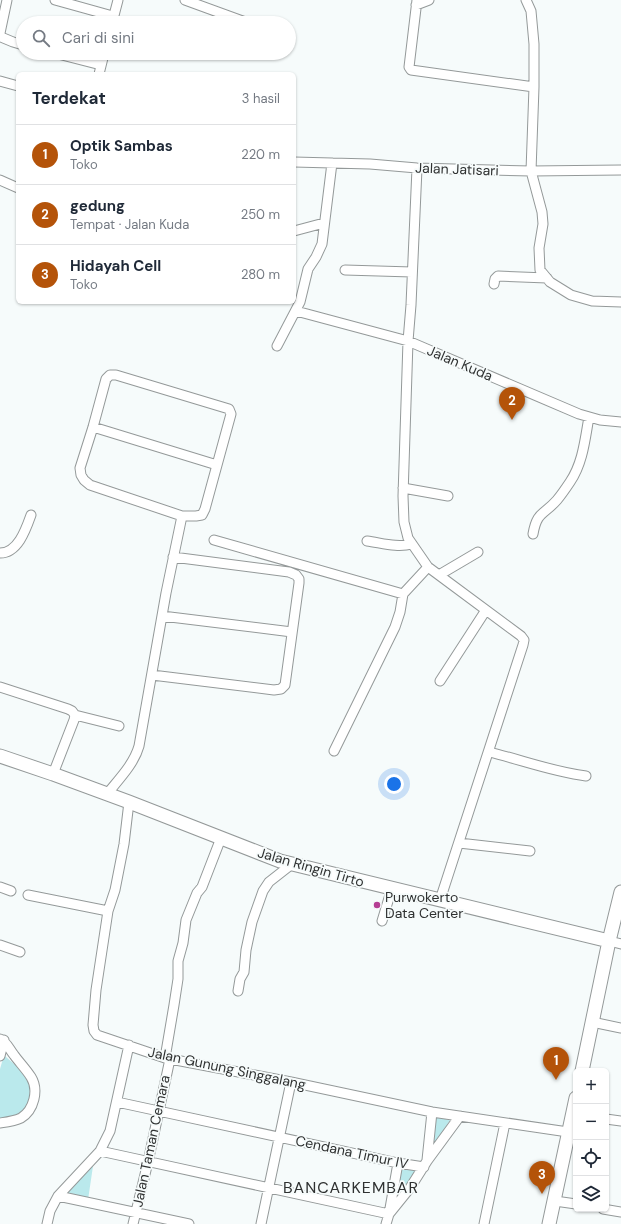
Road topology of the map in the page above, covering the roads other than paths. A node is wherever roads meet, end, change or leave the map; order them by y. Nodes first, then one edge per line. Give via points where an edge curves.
1 (7, 0) edge
2 (55, 0) edge
3 (113, 0) edge
4 (118, 0) edge
5 (185, 0) edge
6 (429, 0) edge
7 (526, 0) edge
8 (417, 2) edge
9 (99, 16) edge
10 (111, 16) edge
11 (112, 16) edge
12 (229, 16) edge
13 (16, 43) edge
14 (81, 60) edge
15 (98, 60) edge
16 (102, 60) edge
17 (99, 72) edge
18 (0, 81) edge
19 (16, 85) edge
20 (534, 87) junction
21 (296, 162) edge
22 (332, 163) junction
23 (417, 168) junction
24 (621, 170) edge
25 (531, 172) junction
26 (0, 180) edge
27 (16, 187) edge
28 (324, 223) junction
29 (296, 230) edge
30 (345, 270) dead end
31 (412, 272) junction
32 (547, 278) junction
33 (494, 284) dead end
34 (621, 302) edge
35 (296, 311) junction
36 (408, 341) junction
37 (277, 346) dead end
38 (589, 417) junction
39 (621, 422) edge
40 (93, 427) junction
41 (217, 465) junction
42 (403, 488) junction
43 (448, 496) dead end
44 (31, 515) dead end
45 (182, 516) junction
46 (533, 534) dead end
47 (214, 540) dead end
48 (367, 541) dead end
49 (412, 544) junction
50 (0, 552) edge
51 (478, 552) dead end
52 (173, 556) junction
53 (428, 567) junction
54 (439, 575) junction
55 (403, 594) junction
56 (486, 610) junction
57 (162, 616) junction
58 (292, 632) junction
59 (152, 675) junction
60 (440, 681) dead end
61 (0, 687) edge
62 (75, 715) junction
63 (118, 726) dead end
64 (334, 751) dead end
65 (489, 752) junction
66 (0, 756) edge
67 (52, 774) junction
68 (586, 776) dead end
69 (107, 794) junction
70 (129, 802) junction
71 (221, 838) junction
72 (459, 843) junction
73 (530, 851) dead end
74 (292, 864) junction
75 (0, 887) edge
76 (392, 888) junction
77 (11, 891) dead end
78 (621, 892) edge
79 (28, 895) dead end
80 (440, 900) junction
81 (108, 911) junction
82 (382, 921) dead end
83 (615, 942) edge
84 (0, 946) edge
85 (20, 952) dead end
86 (238, 991) dead end
87 (592, 1022) junction
88 (621, 1028) edge
89 (2, 1040) edge
90 (129, 1045) junction
91 (0, 1056) edge
92 (167, 1058) junction
93 (583, 1068) edge
94 (292, 1082) junction
95 (117, 1102) junction
96 (158, 1111) junction
97 (432, 1112) junction
98 (573, 1115) edge
99 (460, 1116) junction
100 (609, 1119) edge
101 (621, 1121) edge
102 (505, 1122) junction
103 (0, 1123) edge
104 (568, 1132) junction
105 (280, 1137) junction
106 (100, 1151) junction
107 (148, 1162) junction
108 (398, 1164) junction
109 (425, 1164) junction
110 (269, 1188) junction
111 (58, 1196) junction
112 (554, 1201) junction
113 (573, 1204) edge
114 (609, 1210) edge
115 (136, 1212) junction
116 (621, 1212) edge
117 (389, 1214) junction
118 (47, 1224) edge
119 (133, 1224) edge
120 (189, 1224) edge
121 (261, 1224) edge
122 (386, 1224) edge
123 (484, 1224) edge
124 (549, 1224) edge

1 - 13 street via 0,33 1,37
2 - 9 street
3 - 10 street
4 - 11 street
5 - 12 street
6 - 8 street
7 - 20 street via 531,11
8 - 20 street via 410,70
14 - 15 street via 97,64
16 - 17 street
18 - 19 street
20 - 25 street
21 - 22 street, Jalan Jatisari
22 - 23 street, Jalan Jatisari
22 - 28 street
23 - 25 street, Jalan Jatisari
23 - 31 street
24 - 25 street, Jalan Jatisari
25 - 32 street via 543,224 539,248 540,270
26 - 27 street
28 - 29 street
28 - 35 street via 322,244 308,269
30 - 31 street
31 - 36 street
32 - 33 street via 498,276
32 - 34 street via 570,295 592,301
35 - 36 street, Jalan Kuda
35 - 37 street
36 - 38 street, Jalan Kuda
36 - 42 street
38 - 39 street, Jalan Kuda
38 - 46 street via 582,457 571,480 556,501 539,516
40 - 41 street
40 - 41 street via 106,379 110,375 225,407 231,414
40 - 45 street via 80,468 84,480 90,485
41 - 45 street via 202,515
42 - 43 street
42 - 49 street via 404,522
44 - 50 street via 17,544 8,552
45 - 52 street
47 - 55 street
48 - 49 street via 391,546
49 - 53 street
51 - 54 street
52 - 57 street
52 - 58 street via 296,575 299,583
53 - 54 street
53 - 55 street
54 - 56 street
55 - 64 street via 395,627
56 - 60 street
56 - 65 street via 524,640
57 - 58 street
57 - 59 street
58 - 59 street via 285,685 281,689
59 - 69 street via 137,755
61 - 62 street via 68,709
62 - 63 street
62 - 67 street
65 - 68 street via 537,767
65 - 72 street
66 - 67 street, Jalan Ringin Tirto
67 - 69 street, Jalan Ringin Tirto
69 - 70 street, Jalan Ringin Tirto
70 - 71 street, Jalan Ringin Tirto
70 - 81 street, Jalan Gunung Singgalang via 124,844
71 - 74 street, Jalan Ringin Tirto
71 - 92 street, Jalan Taman Cemara via 187,917 178,961 178,979
72 - 73 street
72 - 80 street
74 - 76 street, Jalan Ringin Tirto
74 - 86 street via 269,882 263,891 252,922 244,972
75 - 77 street
76 - 80 street, Jalan Ringin Tirto
76 - 82 street
78 - 83 street
79 - 81 street
80 - 83 street, Jalan Ringin Tirto
81 - 90 street, Jalan Gunung Singgalang via 93,1025 94,1031 100,1037
83 - 87 street
84 - 85 street
87 - 88 street
87 - 93 street
89 - 91 street
89 - 103 street via 32,1078 35,1097 28,1113 21,1118
90 - 92 street, Jalan Gunung Singgalang
90 - 95 street
92 - 94 street, Jalan Gunung Singgalang
92 - 96 street, Jalan Taman Cemara
94 - 97 street, Jalan Gunung Singgalang
94 - 105 street
95 - 96 street, Cendana Timur IV
95 - 106 street via 110,1131
96 - 105 street, Cendana Timur IV
96 - 107 street, Jalan Taman Cemara
97 - 99 street, Jalan Gunung Singgalang
97 - 109 street
98 - 104 street
99 - 102 street, Jalan Gunung Singgalang
99 - 109 street
100 - 101 street
102 - 104 street, Jalan Gunung Singgalang
102 - 123 street
104 - 112 street
105 - 108 street, Cendana Timur IV
105 - 110 street
106 - 107 street
106 - 111 street
107 - 110 street
107 - 115 street, Jalan Taman Cemara
108 - 109 street, Cendana Timur IV
108 - 117 street
109 - 117 street
110 - 117 street
110 - 121 street
111 - 115 street
111 - 118 street
112 - 113 street
112 - 124 street
114 - 116 street
115 - 119 street, Jalan Taman Cemara
115 - 120 street
117 - 122 street

